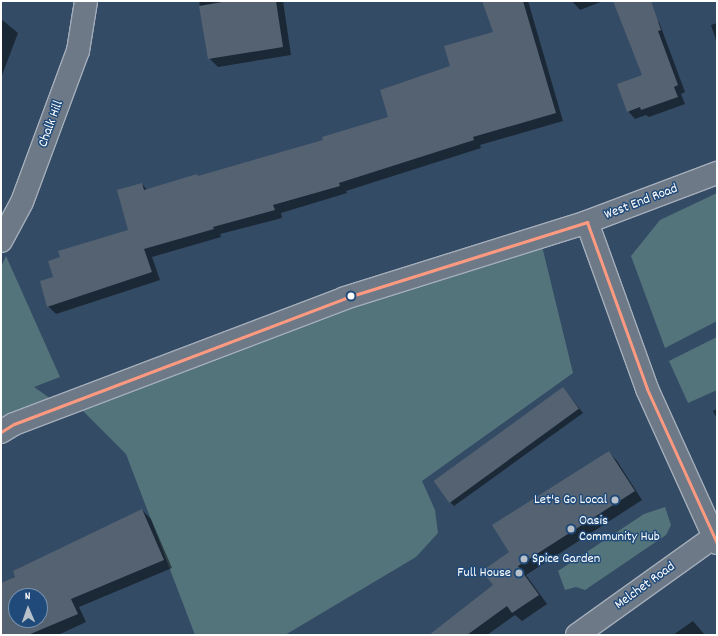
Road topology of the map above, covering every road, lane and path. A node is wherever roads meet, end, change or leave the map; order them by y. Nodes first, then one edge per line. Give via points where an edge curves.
1 (86, 1) edge
2 (717, 173) edge
3 (587, 222) junction
4 (1, 241) edge
5 (1, 432) edge
6 (715, 540) edge
7 (577, 635) edge

1 - 4 street, Chalk Hill via 78,51 22,202
2 - 3 street, West End Road
3 - 5 street, West End Road via 345,298 14,424
3 - 6 street via 647,389
6 - 7 street, Melchet Road

